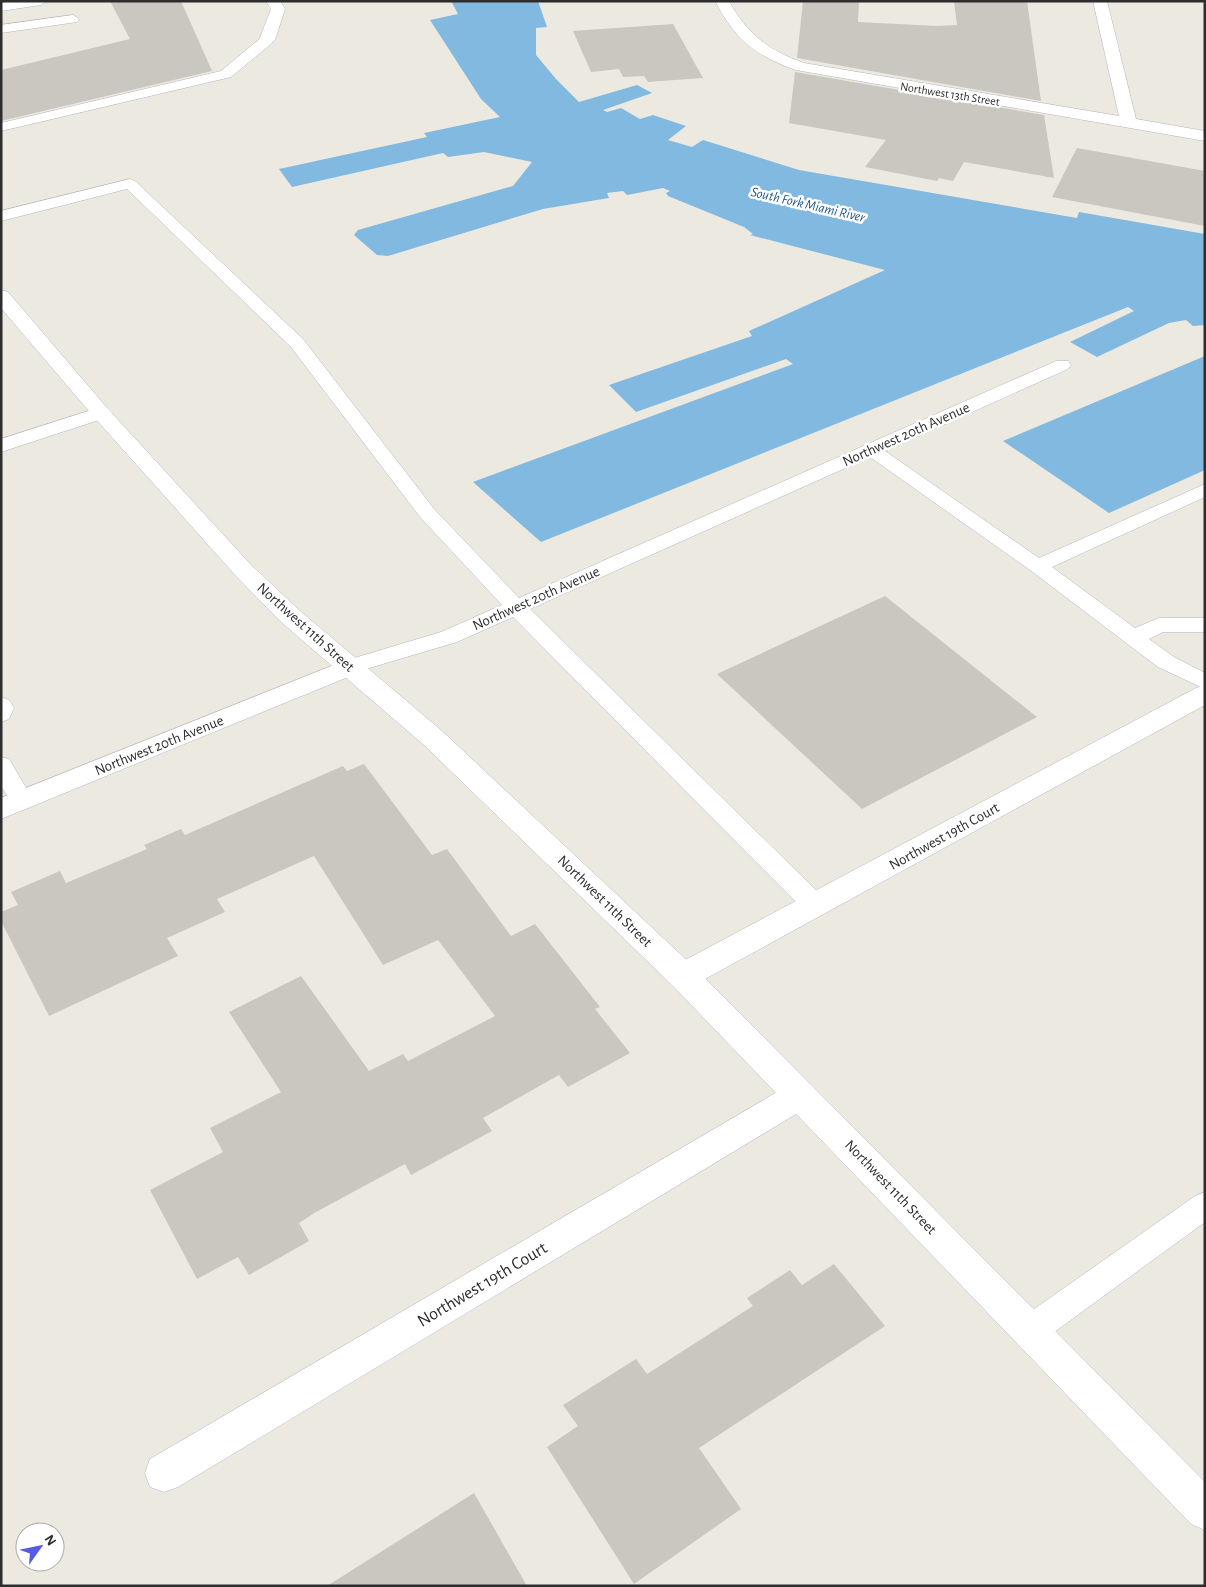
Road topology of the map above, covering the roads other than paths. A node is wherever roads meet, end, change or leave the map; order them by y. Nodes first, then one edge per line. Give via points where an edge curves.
1 (41, 1) edge
2 (273, 1) edge
3 (722, 1) edge
4 (1100, 1) edge
5 (1, 7) edge
6 (73, 19) dead end
7 (1, 29) edge
8 (267, 40) joint
9 (1129, 123) junction
10 (1, 127) edge
11 (1205, 136) edge
12 (1, 216) edge
13 (1, 296) edge
14 (1062, 365) dead end
15 (101, 414) junction
16 (1, 446) edge
17 (870, 449) junction
18 (1205, 490) edge
19 (1037, 566) junction
20 (516, 607) junction
21 (1205, 625) edge
22 (1134, 638) junction
23 (349, 667) junction
24 (1205, 682) edge
25 (1205, 694) edge
26 (1, 705) edge
27 (1, 714) edge
28 (1, 765) edge
29 (12, 805) edge
30 (816, 906) junction
31 (683, 976) junction
32 (800, 1095) junction
33 (1205, 1205) edge
34 (1031, 1330) junction
35 (164, 1473) dead end
36 (1205, 1510) edge

1 - 5 lane
2 - 8 street via 278,9
3 - 9 street, Northwest 13th Street via 734,24 755,46 801,67
4 - 9 street
6 - 7 lane
8 - 10 lane via 226,74
9 - 11 street, Northwest 13th Street
12 - 20 lane via 130,184 297,343 427,513
13 - 15 street, Northwest 11th Street
14 - 17 lane, Northwest 20th Avenue
15 - 16 street
15 - 23 street, Northwest 11th Street via 244,571
17 - 19 lane
17 - 20 lane, Northwest 20th Avenue
18 - 19 lane
19 - 22 lane
20 - 23 lane, Northwest 20th Avenue via 449,637
20 - 30 lane
21 - 22 lane via 1159,625
22 - 24 lane via 1166,662
23 - 29 street, Northwest 20th Avenue
23 - 31 street, Northwest 11th Street via 495,795
25 - 30 street, Northwest 19th Court
26 - 27 lane
28 - 29 lane
30 - 31 street, Northwest 19th Court
31 - 32 street, Northwest 11th Street
32 - 34 street, Northwest 11th Street
32 - 35 street, Northwest 19th Court
33 - 34 lane
34 - 36 street, Northwest 11th Street

